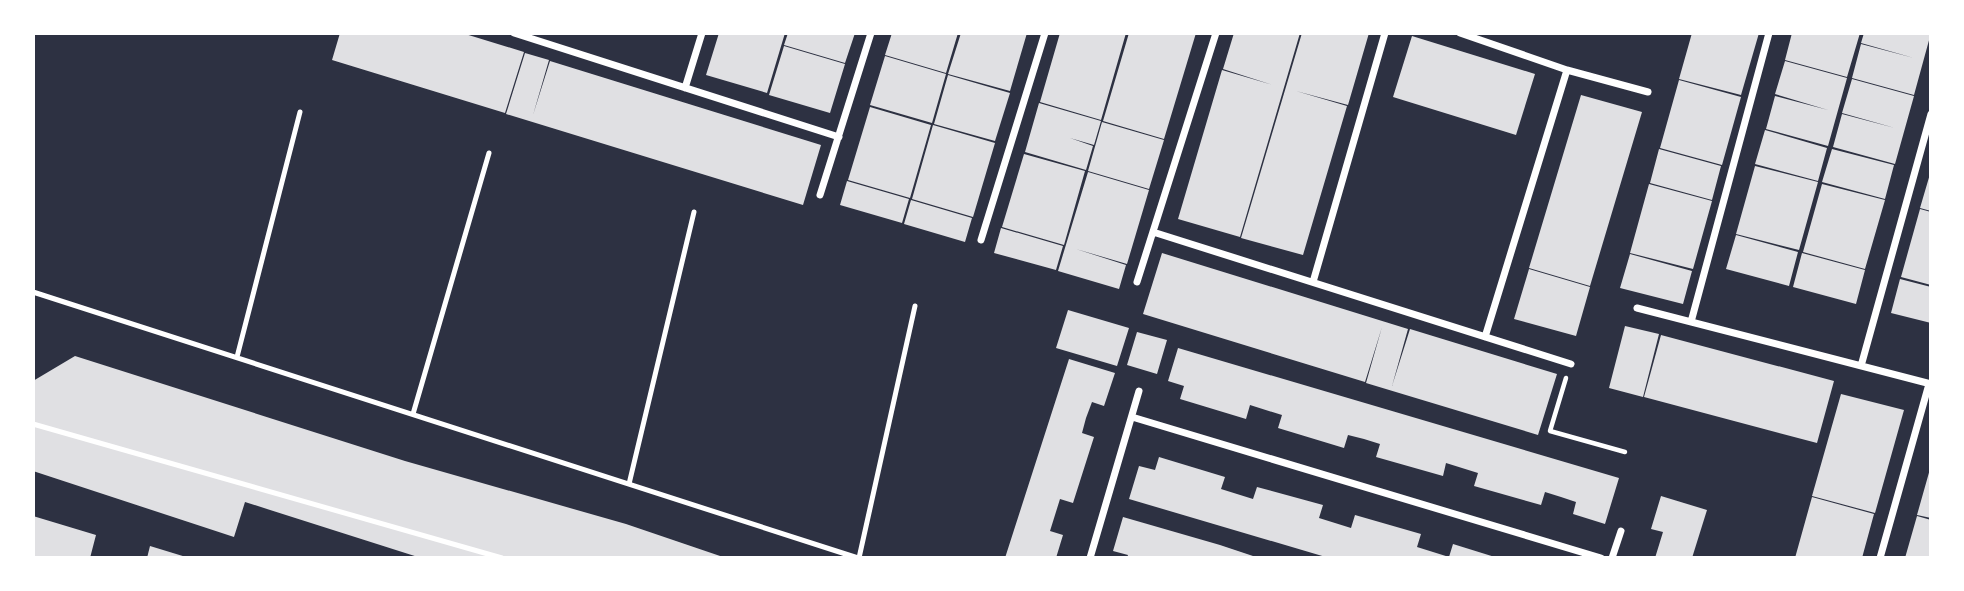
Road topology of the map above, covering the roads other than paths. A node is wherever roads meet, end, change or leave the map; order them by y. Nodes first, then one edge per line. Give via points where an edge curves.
1 (514, 33) edge
2 (702, 33) edge
3 (872, 33) edge
4 (1045, 33) edge
5 (1216, 33) edge
6 (1385, 33) edge
7 (1460, 33) edge
8 (1769, 33) edge
9 (1567, 70) junction
10 (685, 88) junction
11 (1648, 92) dead end
12 (300, 112) dead end
13 (1931, 114) edge
14 (839, 137) junction
15 (489, 153) dead end
16 (820, 195) dead end
17 (694, 212) dead end
18 (1153, 232) junction
19 (981, 240) dead end
20 (1137, 282) dead end
21 (1313, 282) junction
22 (33, 292) edge
23 (915, 306) dead end
24 (1637, 308) dead end
25 (1691, 322) junction
26 (1485, 337) junction
27 (237, 357) junction
28 (1571, 364) road end
29 (1861, 366) junction
30 (1930, 384) edge
31 (1139, 391) dead end
32 (413, 414) junction
33 (1132, 417) junction
34 (33, 424) edge
35 (629, 484) junction
36 (1621, 531) dead end
37 (502, 558) edge
38 (859, 558) edge
39 (1090, 558) edge
40 (1601, 558) edge
41 (1612, 558) edge
42 (1880, 558) edge

1 - 10 street
2 - 10 street
3 - 14 street
4 - 19 street
5 - 18 street
6 - 21 street
7 - 9 street
8 - 25 street
9 - 11 street
9 - 26 street
10 - 14 street
12 - 27 lane
13 - 29 street
14 - 16 street
15 - 32 lane
17 - 35 lane
18 - 20 street
18 - 21 street
21 - 26 street
22 - 27 lane
23 - 38 lane
24 - 25 street
25 - 29 street
26 - 28 street
27 - 32 lane
29 - 30 street
30 - 42 street
31 - 33 street
32 - 35 lane
33 - 39 street
33 - 40 street
34 - 37 lane
35 - 38 lane
36 - 41 street

